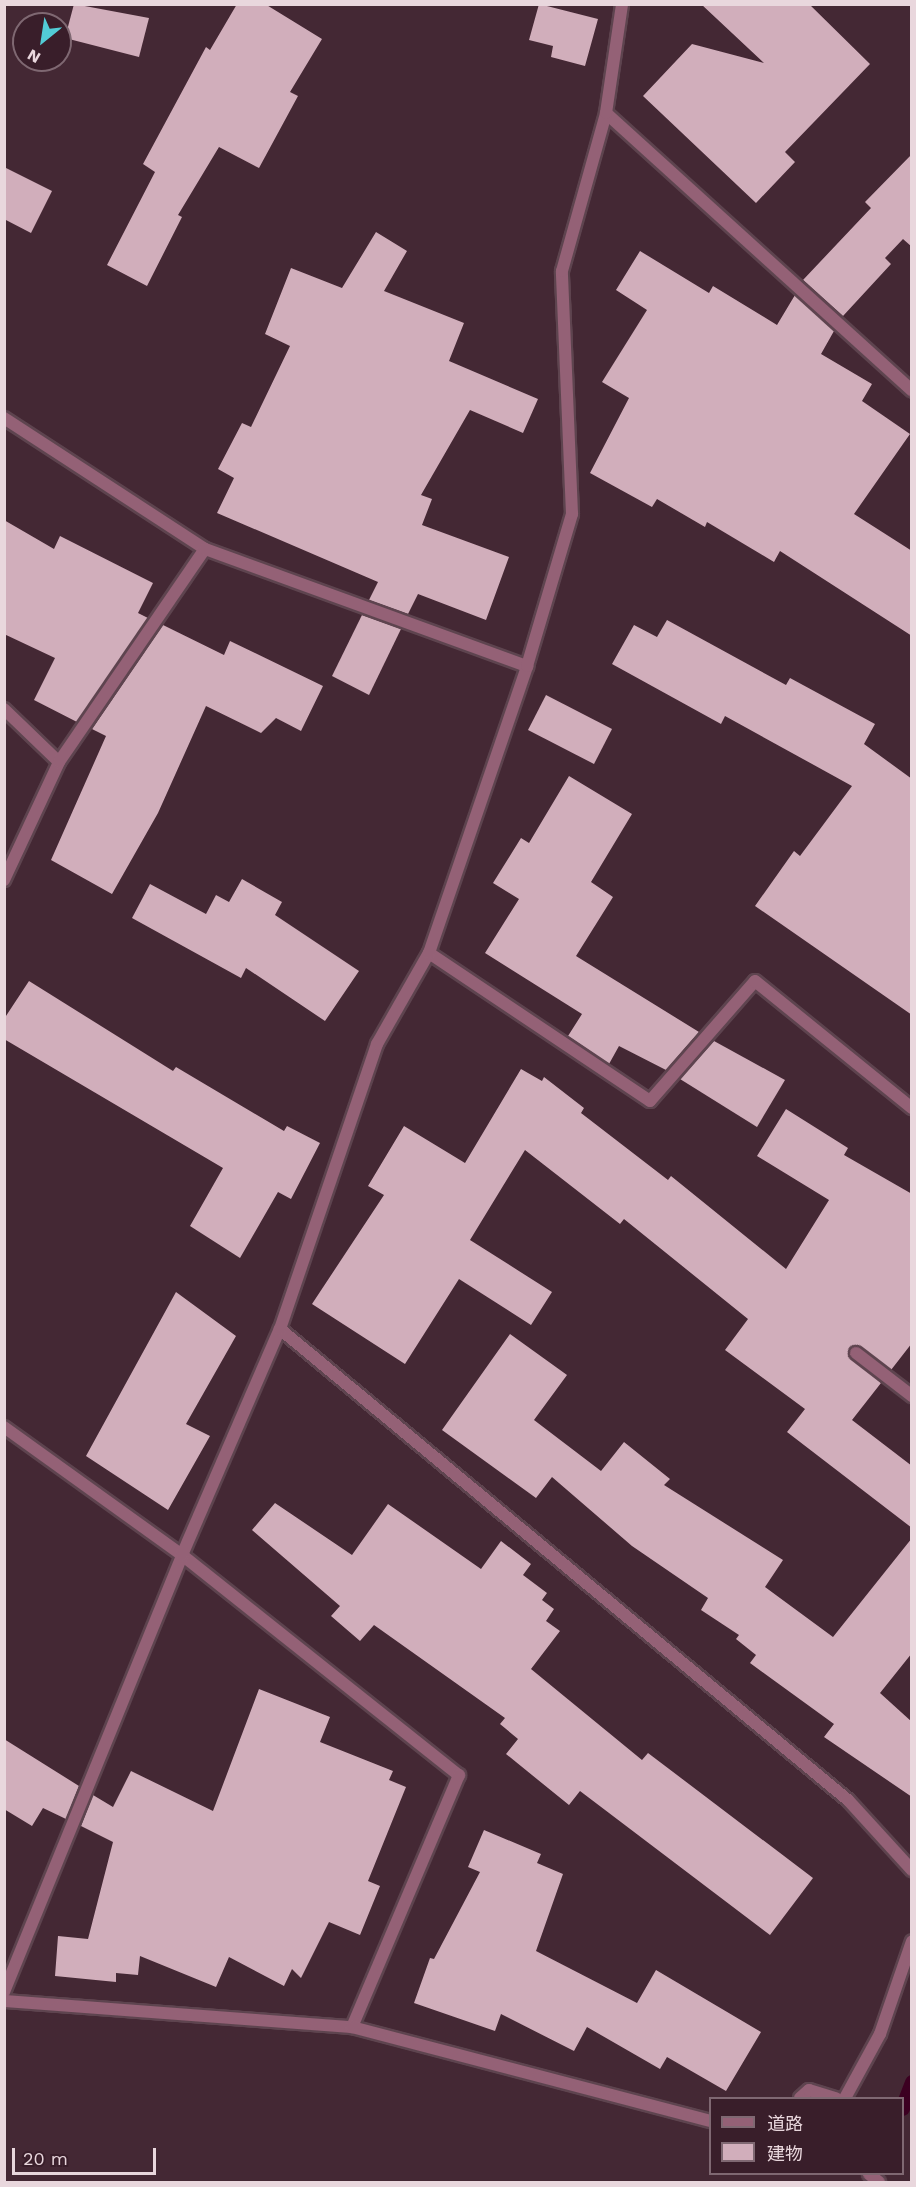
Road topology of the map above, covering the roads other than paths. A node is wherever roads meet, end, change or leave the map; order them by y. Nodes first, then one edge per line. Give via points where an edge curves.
1 (622, 4) edge
2 (606, 113) junction
3 (912, 390) edge
4 (4, 418) edge
5 (205, 549) junction
6 (527, 666) junction
7 (4, 709) edge
8 (59, 762) junction
9 (4, 880) edge
10 (429, 953) junction
11 (912, 1108) edge
12 (280, 1329) junction
13 (856, 1353) dead end
14 (912, 1396) edge
15 (4, 1427) edge
16 (182, 1555) junction
17 (912, 1870) edge
18 (912, 1941) edge
19 (4, 1992) edge
20 (4, 2001) edge
21 (352, 2027) junction
22 (801, 2097) edge
23 (833, 2097) edge
24 (846, 2097) edge
25 (709, 2120) edge

1 - 2 street
2 - 3 street
2 - 6 street via 562,271 572,514
4 - 5 street
5 - 6 street
5 - 8 street
6 - 10 street
7 - 8 street
8 - 9 street
10 - 11 street via 650,1101 754,981
10 - 12 street via 377,1044
12 - 16 street
12 - 17 street via 848,1800
13 - 14 street
15 - 16 street
16 - 19 street
16 - 21 street via 459,1775
18 - 24 street via 880,2034
20 - 21 street
21 - 25 street
22 - 23 street via 809,2090

